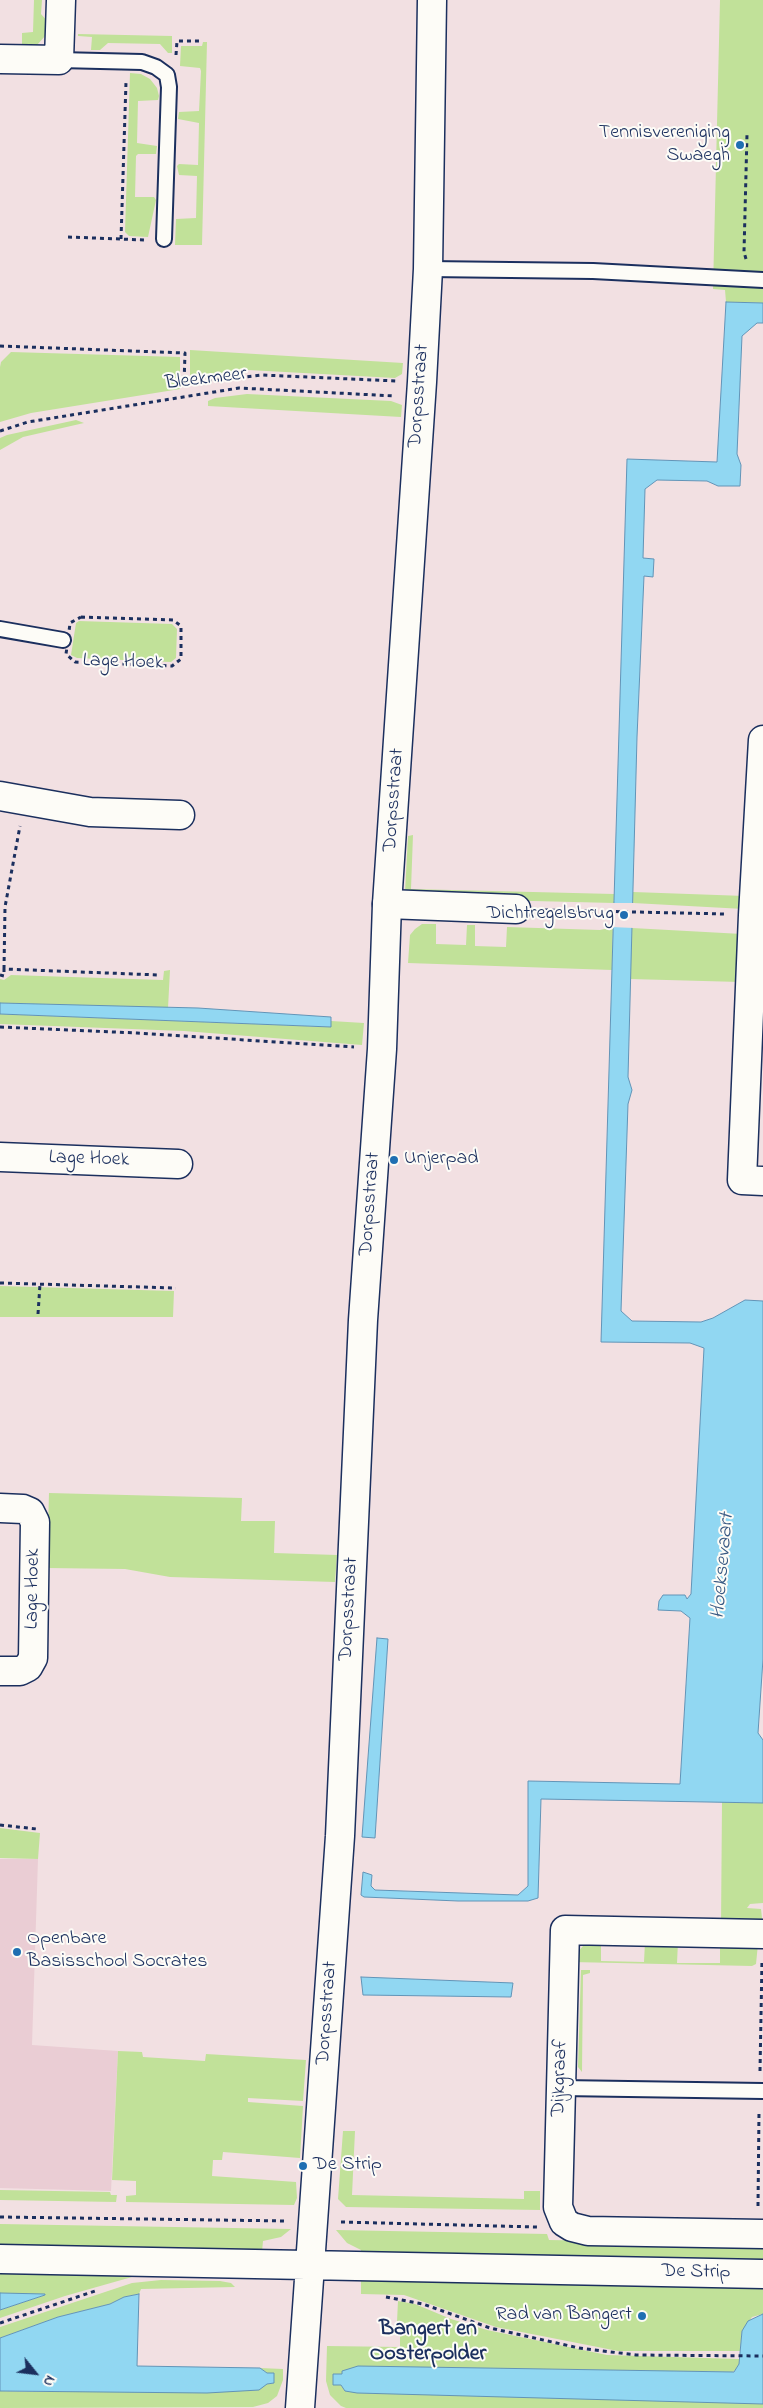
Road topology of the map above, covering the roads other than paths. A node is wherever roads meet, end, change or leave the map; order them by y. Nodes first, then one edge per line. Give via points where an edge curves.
1 (61, 0) edge
2 (432, 0) edge
3 (0, 59) edge
4 (59, 60) junction
5 (164, 239) road end
6 (428, 269) junction
7 (763, 280) edge
8 (0, 629) edge
9 (65, 640) road end
10 (763, 742) edge
11 (12, 798) edge
12 (180, 816) dead end
13 (387, 904) junction
14 (516, 909) road end
15 (755, 1047) edge
16 (0, 1157) edge
17 (178, 1164) dead end
18 (763, 1181) edge
19 (0, 1508) edge
20 (0, 1671) edge
21 (763, 1934) edge
22 (561, 2088) junction
23 (763, 2091) edge
24 (763, 2234) edge
25 (0, 2259) edge
26 (311, 2264) junction
27 (763, 2274) edge
28 (300, 2408) edge

1 - 4 street
2 - 6 street, Dorpsstraat
3 - 4 street
4 - 5 lane via 142,62 167,75
6 - 7 lane via 593,271
6 - 13 street, Dorpsstraat
8 - 9 lane
10 - 15 street via 753,914
11 - 12 street via 90,812
13 - 14 street
13 - 26 street, Dorpsstraat via 382,1049 363,1320 340,1836
15 - 18 street via 742,1180
16 - 17 street, Lage Hoek
19 - 20 street, Lage Hoek via 23,1509 30,1512 35,1522 33,1658 28,1667 20,1671
21 - 22 street, Dijkgraaf via 565,1930
22 - 23 lane
22 - 24 street, Dijkgraaf via 558,2207 564,2222 588,2231
25 - 26 street, De Strip
26 - 27 street, De Strip
26 - 28 street, Dorpsstraat

